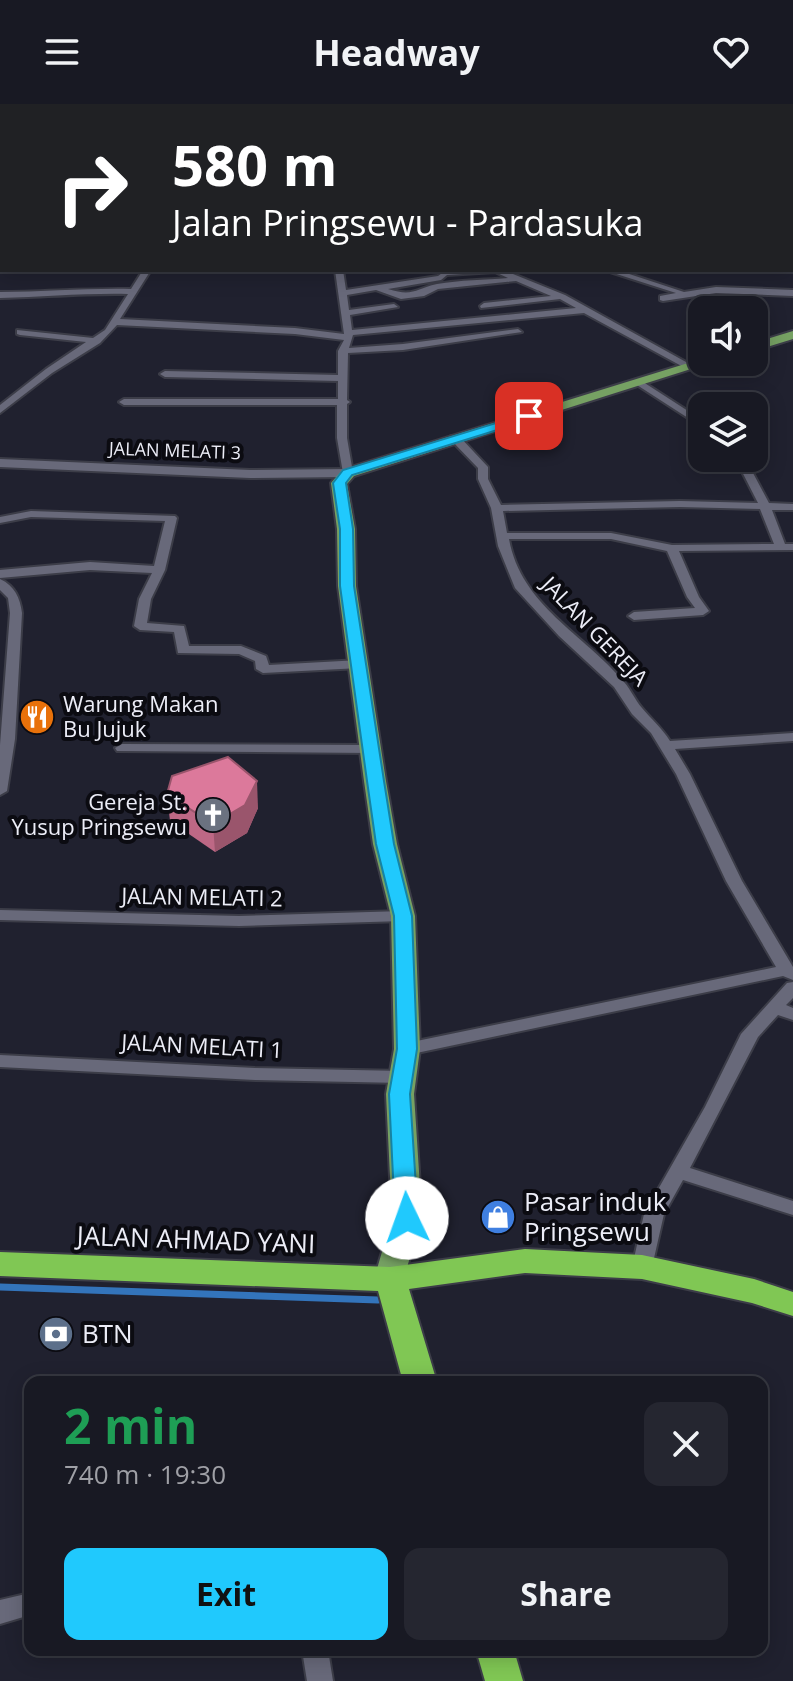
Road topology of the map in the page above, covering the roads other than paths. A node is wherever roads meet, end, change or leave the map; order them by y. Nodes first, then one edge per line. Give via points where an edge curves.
1 (146, 272) edge
2 (339, 272) edge
3 (462, 272) edge
4 (501, 272) edge
5 (614, 272) edge
6 (518, 279) junction
7 (378, 288) junction
8 (134, 292) junction
9 (342, 293) junction
10 (793, 293) edge
11 (685, 294) junction
12 (0, 295) edge
13 (562, 297) junction
14 (663, 298) dead end
15 (484, 306) dead end
16 (394, 307) dead end
17 (584, 310) junction
18 (345, 313) junction
19 (117, 322) junction
20 (20, 332) dead end
21 (518, 332) dead end
22 (349, 335) junction
23 (793, 335) edge
24 (97, 341) junction
25 (768, 343) edge
26 (343, 351) junction
27 (688, 366) edge
28 (688, 368) edge
29 (165, 374) dead end
30 (343, 378) junction
31 (640, 383) junction
32 (124, 402) dead end
33 (345, 402) junction
34 (0, 410) edge
35 (688, 415) edge
36 (455, 438) junction
37 (0, 463) edge
38 (749, 472) edge
39 (348, 473) junction
40 (793, 507) edge
41 (497, 508) junction
42 (762, 508) junction
43 (0, 520) edge
44 (504, 536) junction
45 (787, 547) edge
46 (672, 548) junction
47 (159, 570) junction
48 (0, 574) edge
49 (0, 583) edge
50 (634, 616) dead end
51 (360, 664) junction
52 (793, 737) edge
53 (4, 738) edge
54 (667, 745) junction
55 (122, 748) dead end
56 (372, 749) junction
57 (0, 791) edge
58 (0, 915) edge
59 (403, 916) junction
60 (791, 977) edge
61 (785, 1011) edge
62 (407, 1049) junction
63 (0, 1061) edge
64 (403, 1077) junction
65 (677, 1171) junction
66 (793, 1208) edge
67 (0, 1264) edge
68 (642, 1267) junction
69 (390, 1279) junction
70 (793, 1304) edge
71 (418, 1376) edge
72 (24, 1606) edge
73 (0, 1612) edge
74 (316, 1656) edge
75 (497, 1656) edge
76 (320, 1681) edge
77 (504, 1681) edge

1 - 8 street
2 - 9 street
3 - 7 street
4 - 6 street
5 - 11 street
6 - 7 street via 436,287 409,296
6 - 13 street
7 - 9 street
8 - 12 street
8 - 19 street
9 - 18 street
10 - 11 street
11 - 14 street
13 - 15 street
13 - 17 street
16 - 18 street
17 - 22 street
17 - 27 street
18 - 22 street
19 - 22 street
19 - 24 street
20 - 24 street
21 - 26 street
22 - 26 street
23 - 25 main road
24 - 34 street
26 - 30 street
28 - 31 main road
29 - 30 street
30 - 33 street
31 - 35 street
31 - 36 main road
32 - 33 street
33 - 39 street via 342,438
36 - 39 main road
36 - 41 street, JALAN GEREJA via 483,467
37 - 39 street, JALAN MELATI 3
38 - 42 street
39 - 51 main road via 339,483
40 - 42 street
41 - 42 street
41 - 44 street, JALAN GEREJA
42 - 45 street
43 - 47 street via 41,514 171,518
44 - 46 street via 601,536
44 - 54 street, JALAN GEREJA via 521,588 619,684
45 - 46 street
46 - 50 street via 703,611
47 - 48 street via 90,566
47 - 51 street via 140,626 180,629 183,650 248,651 261,659 263,669
49 - 53 street via 14,597 16,613
51 - 56 main road
52 - 54 street
53 - 57 street
54 - 60 street, JALAN GEREJA via 734,881
55 - 56 street
56 - 59 main road via 385,844
58 - 59 street, JALAN MELATI 2 via 239,921
59 - 62 main road
60 - 61 street
60 - 62 street
61 - 65 street via 750,1034
62 - 64 main road
63 - 64 street, JALAN MELATI 1
64 - 69 main road via 407,1218
65 - 66 street
65 - 68 street via 654,1214
67 - 69 highway, JALAN AHMAD YANI
68 - 69 highway, JALAN AHMAD YANI via 525,1261
68 - 70 highway, JALAN AHMAD YANI
69 - 71 highway
72 - 73 street
74 - 76 street
75 - 77 highway

